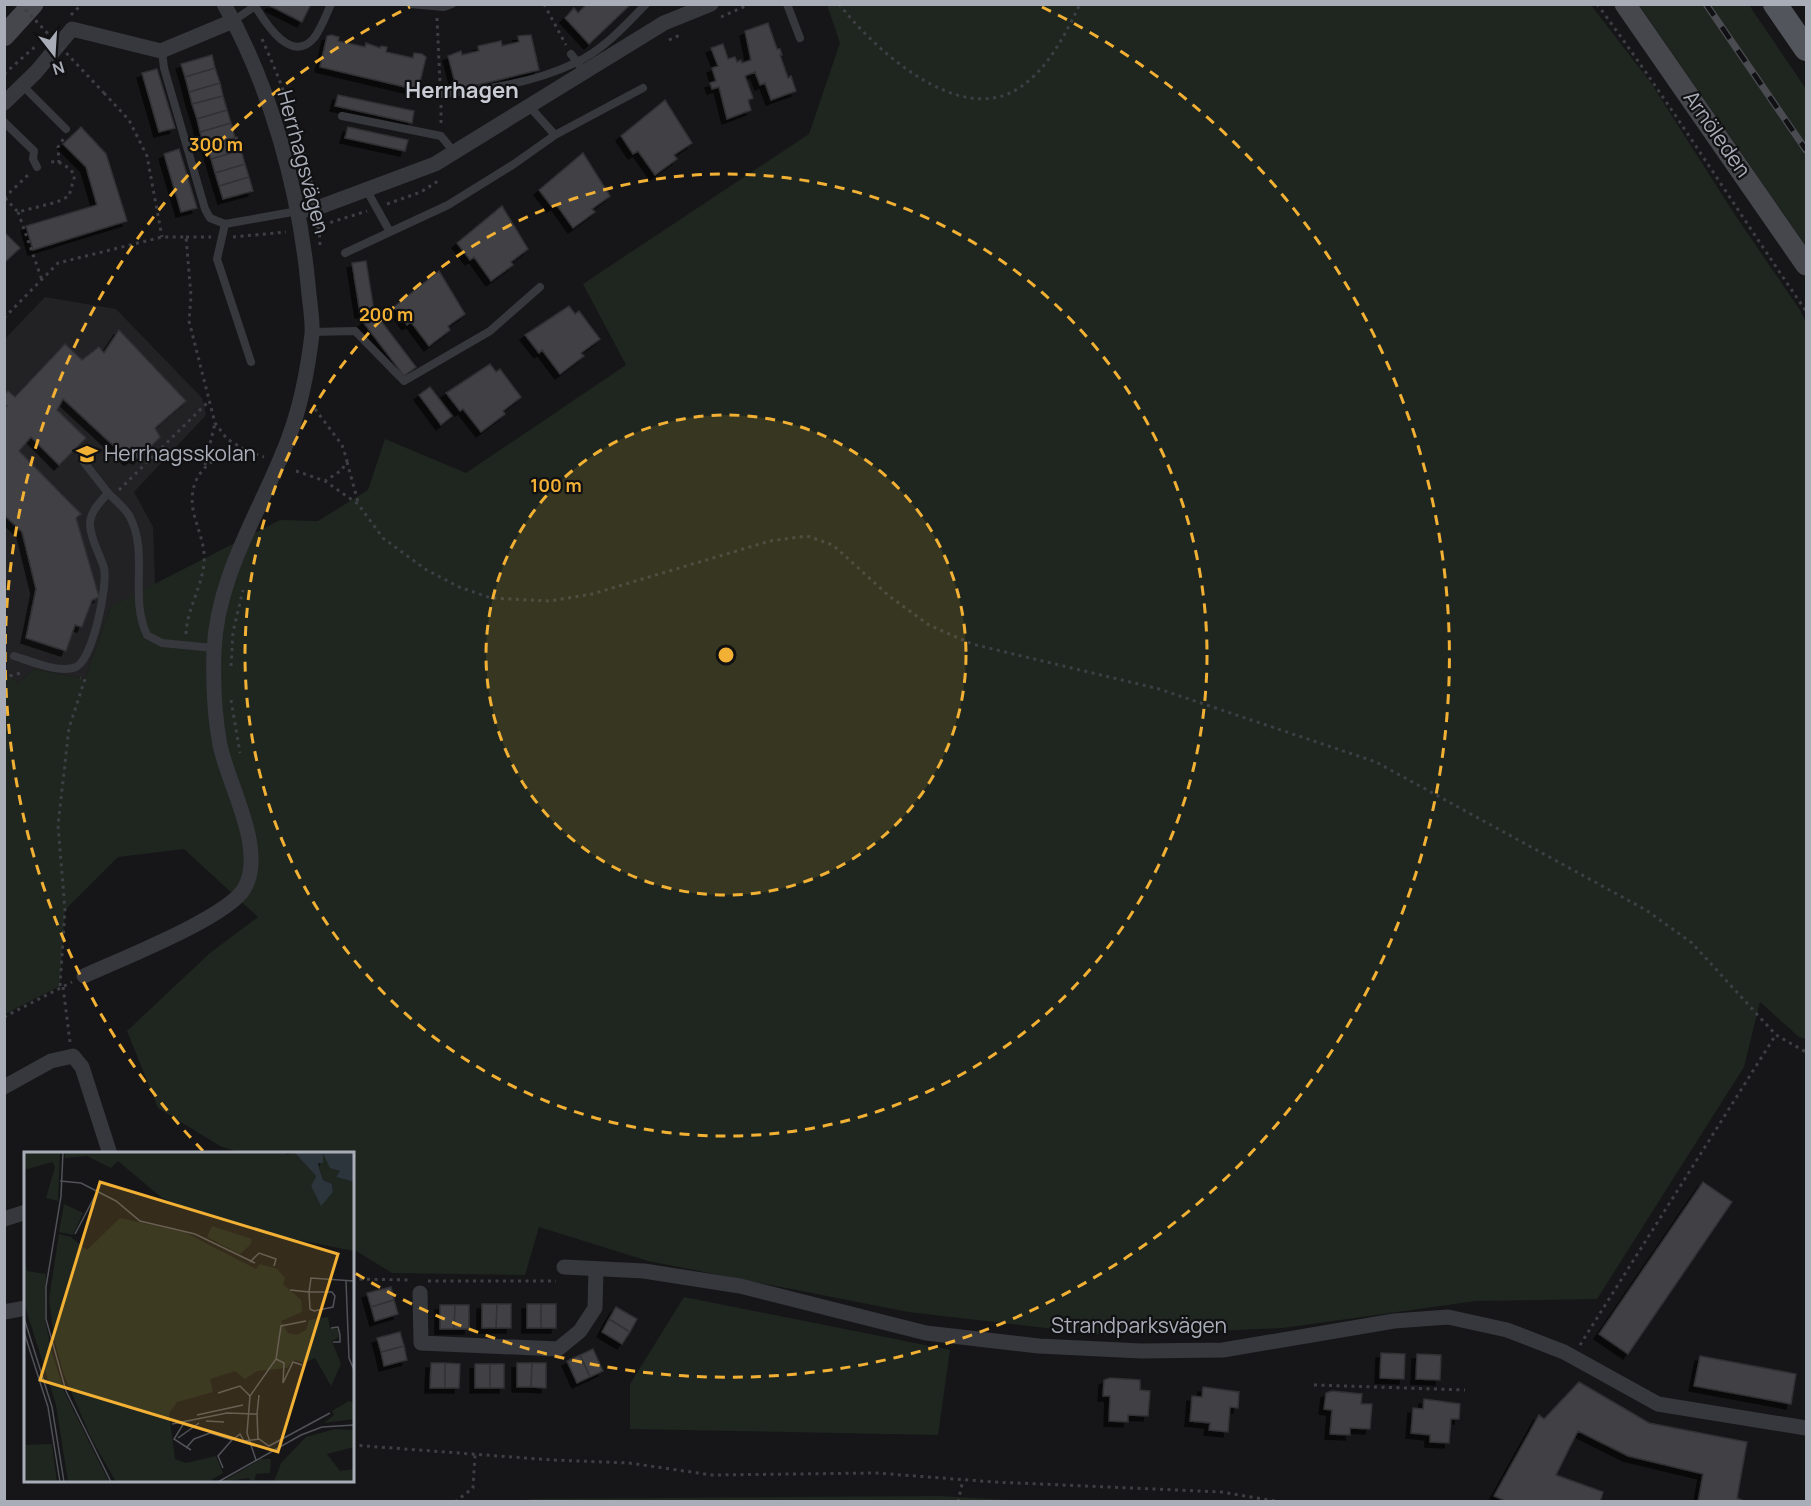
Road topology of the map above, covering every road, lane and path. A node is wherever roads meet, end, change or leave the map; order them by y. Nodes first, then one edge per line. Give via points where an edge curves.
1 (20, 4) edge
2 (33, 4) edge
3 (224, 4) edge
4 (331, 4) edge
5 (410, 4) edge
6 (452, 4) edge
7 (544, 4) edge
8 (646, 4) edge
9 (711, 4) edge
10 (787, 4) edge
11 (839, 4) edge
12 (1080, 4) edge
13 (1597, 4) edge
14 (1625, 4) edge
15 (1775, 4) edge
16 (437, 6) junction
17 (233, 21) junction
18 (4, 36) edge
19 (800, 38) dead end
20 (1806, 49) edge
21 (162, 51) junction
22 (571, 54) joint
23 (581, 67) junction
24 (23, 86) junction
25 (643, 88) dead end
26 (441, 93) junction
27 (4, 104) edge
28 (529, 106) junction
29 (342, 116) dead end
30 (4, 122) edge
31 (66, 129) joint
32 (555, 135) junction
33 (441, 136) junction
34 (454, 152) junction
35 (59, 163) junction
36 (37, 167) junction
37 (366, 189) junction
38 (5, 198) edge
39 (299, 211) junction
40 (18, 212) junction
41 (225, 224) junction
42 (390, 232) junction
43 (162, 237) junction
44 (345, 253) dead end
45 (1806, 265) edge
46 (42, 280) junction
47 (540, 287) dead end
48 (1806, 311) edge
49 (4, 318) edge
50 (312, 332) junction
51 (251, 362) dead end
52 (209, 401) junction
53 (312, 418) dead end
54 (215, 423) junction
55 (247, 451) junction
56 (269, 458) dead end
57 (347, 460) junction
58 (83, 461) dead end
59 (205, 466) junction
60 (296, 471) dead end
61 (325, 481) junction
62 (110, 495) junction
63 (358, 504) junction
64 (245, 579) dead end
65 (186, 645) junction
66 (214, 648) junction
67 (14, 656) dead end
68 (34, 669) dead end
69 (230, 675) dead end
70 (75, 677) dead end
71 (4, 681) edge
72 (231, 697) dead end
73 (240, 756) dead end
74 (84, 976) joint
75 (62, 986) junction
76 (4, 1017) edge
77 (1776, 1035) junction
78 (1806, 1052) edge
79 (73, 1056) junction
80 (4, 1087) edge
81 (109, 1152) edge
82 (24, 1213) edge
83 (4, 1219) edge
84 (564, 1267) dead end
85 (596, 1269) junction
86 (420, 1293) dead end
87 (24, 1308) edge
88 (4, 1312) edge
89 (1572, 1356) junction
90 (1314, 1385) dead end
91 (1465, 1390) dead end
92 (1806, 1428) edge
93 (354, 1445) edge
94 (475, 1455) junction
95 (963, 1480) junction
96 (455, 1502) edge
97 (958, 1502) edge
98 (1280, 1502) edge

1 - 43 path, bridge via 129,120 147,156
2 - 18 main road
3 - 17 street, Herrhagsvägen
4 - 17 lane via 314,39 303,46 287,44 272,33 255,6
5 - 16 lane
6 - 16 lane
7 - 22 path
8 - 23 lane
9 - 23 street via 664,23
10 - 19 lane
11 - 12 path via 874,45 917,77 955,94 987,98 1017,89 1040,70 1065,35
13 - 48 path via 1657,85
14 - 45 main road, Arnöleden
15 - 20 main road
16 - 26 path
17 - 21 street
17 - 39 street, Herrhagsvägen via 254,67
21 - 24 street via 72,29
21 - 41 lane via 205,209 210,218
22 - 23 lane
23 - 26 lane via 479,91
23 - 28 street
24 - 27 street
24 - 31 lane
25 - 32 lane
26 - 33 path
28 - 32 lane
28 - 34 street
29 - 33 lane
30 - 36 lane via 34,151
31 - 35 path via 58,147
32 - 42 lane via 448,205
33 - 34 lane
34 - 37 street via 435,164
35 - 36 path via 53,161
35 - 40 path via 67,165 75,175 69,196
36 - 38 path
37 - 39 street
37 - 42 lane
38 - 40 path
39 - 41 lane
39 - 50 street, Herrhagsvägen
40 - 46 path
41 - 51 lane via 217,259
42 - 44 lane
43 - 46 path via 58,263
43 - 52 path via 186,237 189,321
46 - 49 path
47 - 50 lane via 490,331 404,381 355,331
50 - 66 street, Herrhagsvägen via 290,436 236,555 220,607
52 - 54 path
52 - 62 path
53 - 57 path via 316,408 342,445
54 - 55 path via 227,439
54 - 59 path
55 - 56 path
55 - 59 path via 233,452
57 - 61 path via 342,470
57 - 63 path
58 - 62 lane
59 - 65 path via 193,492 204,563 187,621
60 - 61 path
61 - 63 path
62 - 65 lane via 129,515 138,537 138,609 147,635 162,643
62 - 67 lane via 92,512 90,525 104,570 104,588 94,635 82,663 61,669
63 - 77 path via 383,538 425,569 491,598 550,601 592,594 770,541 807,536 832,545 888,596 929,625 972,644 1159,689 1376,762 1646,910 1692,944
64 - 69 path via 233,632
65 - 66 lane
66 - 74 street, Herrhagsvägen via 220,746 245,822 251,861 244,889 222,911
68 - 71 path
70 - 75 path via 86,679 69,728 58,825 65,910
72 - 73 path
74 - 75 path
75 - 76 path
75 - 79 path
77 - 78 path
77 - 89 path
79 - 80 street via 51,1061
79 - 81 street via 82,1067
82 - 83 street
84 - 85 street, Strandparksvägen
85 - 86 street via 595,1308 580,1331 558,1349 421,1343
85 - 89 street, Strandparksvägen via 644,1271 740,1286 926,1333 1039,1346 1223,1350 1394,1321 1448,1317 1507,1330
87 - 88 street
89 - 92 street, Strandparksvägen via 1658,1404
90 - 91 path
93 - 94 path
94 - 95 path via 629,1462 712,1475 876,1473
94 - 96 path via 472,1488
95 - 97 path
95 - 98 path via 1222,1492

